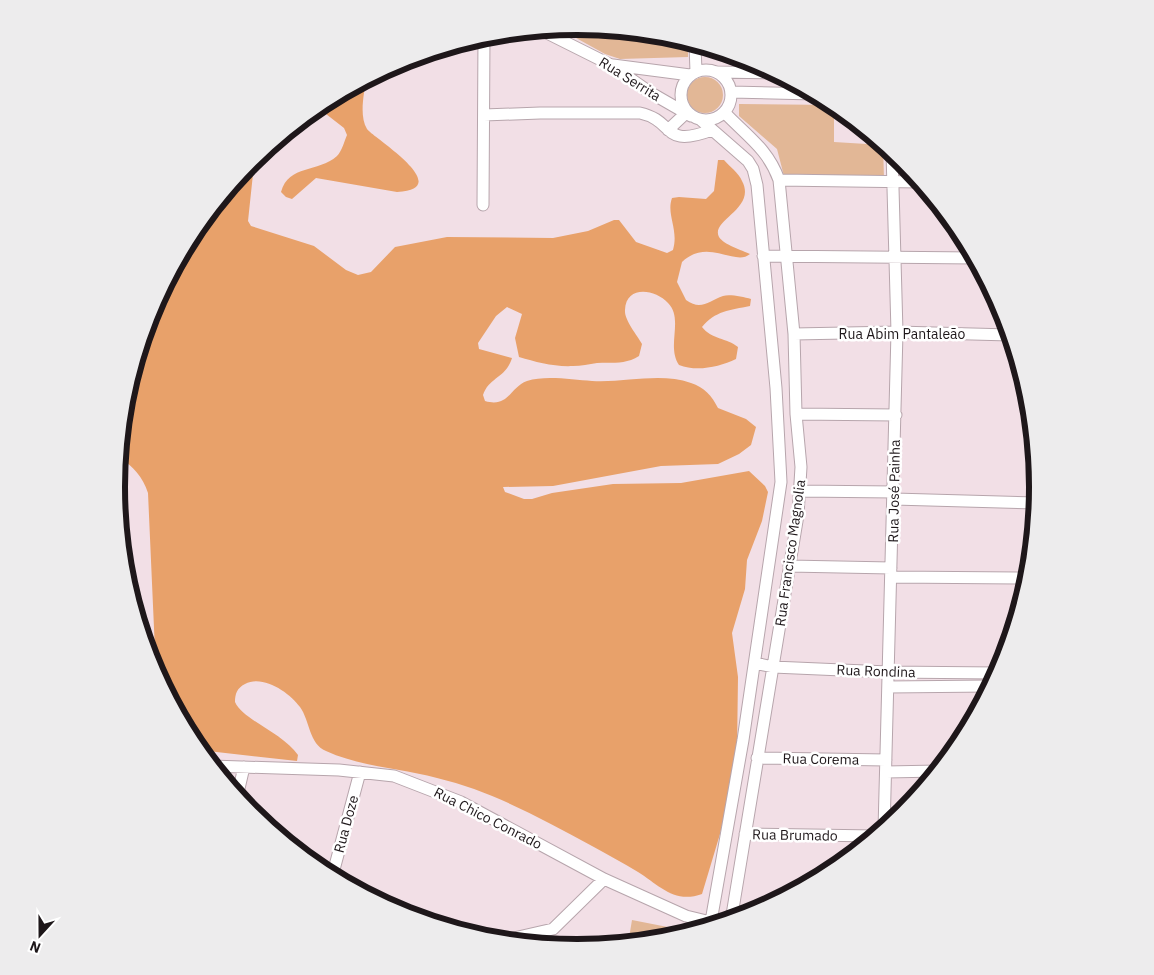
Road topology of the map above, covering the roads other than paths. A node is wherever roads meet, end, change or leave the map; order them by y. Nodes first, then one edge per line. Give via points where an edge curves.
1 (553, 36) edge
2 (484, 45) edge
3 (695, 50) edge
4 (611, 65) junction
5 (717, 72) junction
6 (756, 72) edge
7 (693, 74) junction
8 (732, 92) junction
9 (799, 94) edge
10 (725, 113) junction
11 (484, 115) junction
12 (693, 117) junction
13 (668, 130) junction
14 (712, 130) junction
15 (892, 163) edge
16 (779, 180) junction
17 (892, 182) junction
18 (910, 182) edge
19 (483, 205) dead end
20 (763, 256) junction
21 (785, 256) junction
22 (895, 256) junction
23 (967, 258) edge
24 (897, 332) junction
25 (794, 334) junction
26 (1002, 335) edge
27 (796, 414) junction
28 (896, 415) junction
29 (800, 491) junction
30 (894, 495) junction
31 (1029, 503) edge
32 (789, 566) junction
33 (892, 572) junction
34 (1021, 578) edge
35 (755, 663) junction
36 (773, 667) junction
37 (888, 672) junction
38 (990, 673) edge
39 (888, 686) junction
40 (984, 686) edge
41 (757, 758) junction
42 (221, 766) edge
43 (886, 766) junction
44 (244, 767) junction
45 (930, 770) edge
46 (360, 772) junction
47 (239, 788) edge
48 (884, 819) edge
49 (745, 834) junction
50 (865, 836) edge
51 (334, 869) edge
52 (604, 879) junction
53 (732, 912) edge
54 (714, 919) edge
55 (704, 922) edge
56 (522, 936) edge

1 - 4 street, Rua Serrita
2 - 11 street
3 - 7 street
4 - 7 street
4 - 12 street, Rua Serrita
5 - 6 street
5 - 7 street via 703,70
5 - 8 street
7 - 12 street, Rua Serrita via 683,84 680,96 683,107
8 - 9 street
8 - 10 street
10 - 12 street via 710,121
10 - 16 street, Rua Francisco Magnolia via 763,150
11 - 13 street via 640,113
11 - 19 street
12 - 13 street
12 - 14 street, Rua Francisco Magnolia
13 - 14 street via 685,137
14 - 20 street, Rua Francisco Magnolia via 742,155 753,169
15 - 17 street, Rua José Painha
16 - 17 street
16 - 21 street, Rua Francisco Magnolia
17 - 18 street
17 - 22 street, Rua José Painha
20 - 21 street
20 - 35 street, Rua Francisco Magnolia via 781,482
21 - 22 street
21 - 25 street, Rua Francisco Magnolia
22 - 23 street
22 - 24 street, Rua José Painha
24 - 25 street, Rua Abim Pantaleão
24 - 26 street, Rua Abim Pantaleão
24 - 28 street, Rua José Painha
25 - 27 street, Rua Francisco Magnolia
27 - 28 street
27 - 29 street, Rua Francisco Magnolia
28 - 30 street, Rua José Painha
29 - 30 street
29 - 32 street, Rua Francisco Magnolia
30 - 31 street
30 - 33 street, Rua José Painha
32 - 33 street
32 - 36 street, Rua Francisco Magnolia
33 - 34 street
33 - 37 street, Rua José Painha
35 - 36 street, Rua Rondina
35 - 54 street, Rua Francisco Magnolia
36 - 37 street, Rua Rondina
36 - 41 street, Rua Francisco Magnolia
37 - 38 street, Rua Rondina
37 - 39 street, Rua José Painha
39 - 40 street, Rua Rondina
39 - 43 street, Rua José Painha
41 - 43 street, Rua Corema
41 - 49 street, Rua Francisco Magnolia
42 - 44 street, Rua Chico Conrado
43 - 45 street, Rua Corema
43 - 48 street, Rua José Painha
44 - 46 street, Rua Chico Conrado
44 - 47 street
46 - 51 street, Rua Doze
46 - 52 street, Rua Chico Conrado via 394,776 462,802
49 - 50 street, Rua Brumado
49 - 53 street, Rua Francisco Magnolia
52 - 55 street, Rua Chico Conrado
52 - 56 street via 553,929

